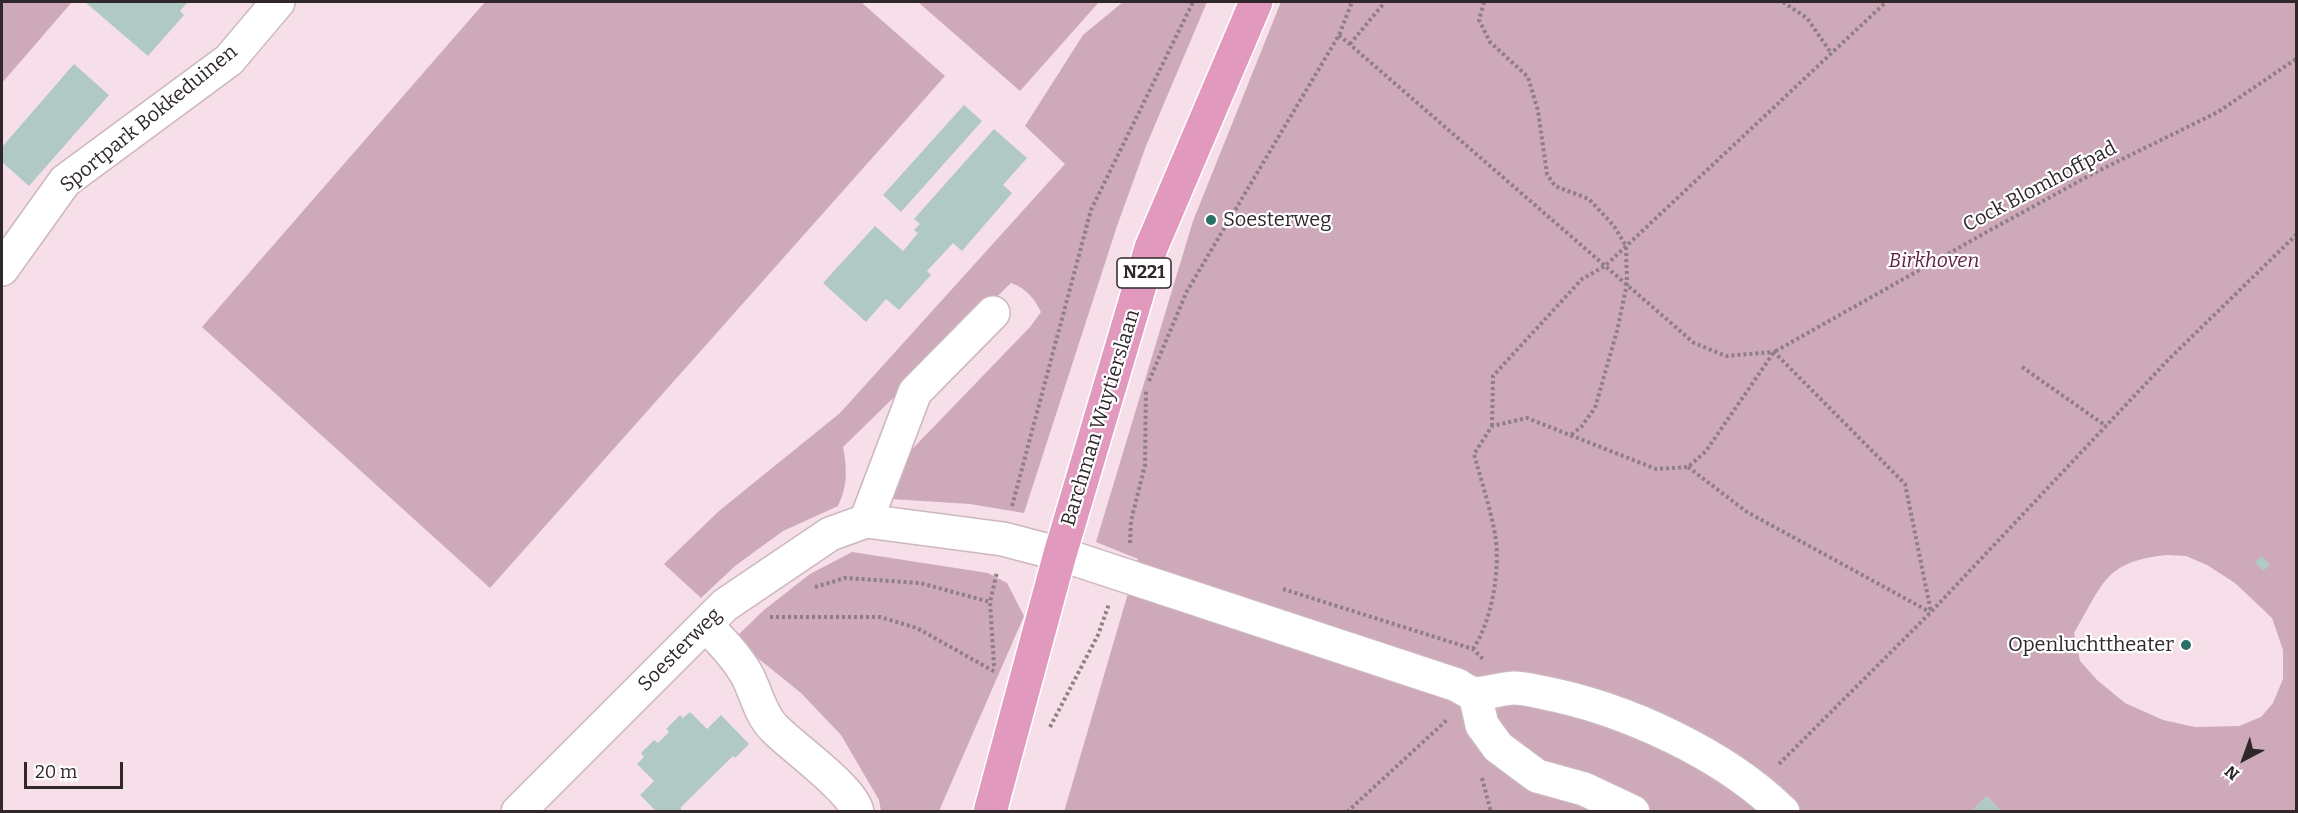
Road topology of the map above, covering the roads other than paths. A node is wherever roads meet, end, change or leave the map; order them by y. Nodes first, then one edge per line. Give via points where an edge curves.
1 (278, 2) edge
2 (1256, 2) edge
3 (2, 269) edge
4 (993, 313) dead end
5 (866, 521) junction
6 (1060, 554) junction
7 (712, 619) junction
8 (1475, 694) junction
9 (857, 808) edge
10 (518, 812) edge
11 (990, 812) edge
12 (1633, 812) edge
13 (1783, 812) edge

1 - 3 street, Sportpark Bokkeduinen via 229,60 65,181
2 - 6 main road, Barchman Wuytierslaan / N221 via 1151,248
4 - 5 street via 915,392
5 - 6 street, Soesterweg via 1003,539
5 - 7 street, Soesterweg via 830,534 742,591
6 - 8 street, Soesterweg
6 - 11 main road, Barchman Wuytierslaan / N221
7 - 9 street via 747,676 770,725 798,753 837,782
7 - 10 street, Soesterweg
8 - 12 street via 1482,725 1498,747 1537,776 1584,789
8 - 13 street via 1515,688 1625,716 1665,733 1716,763 1757,788

